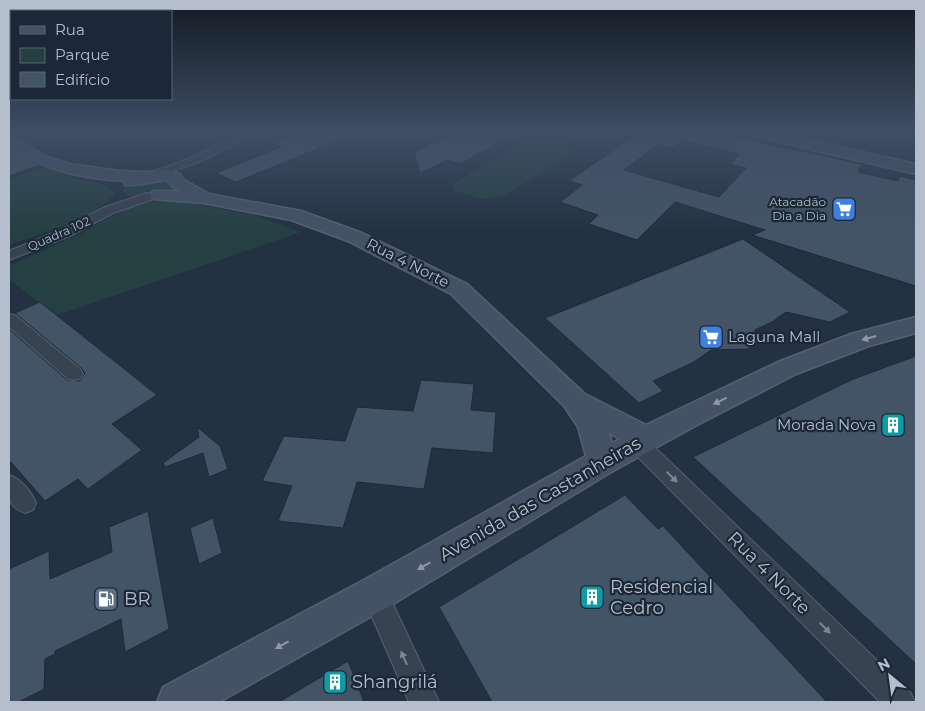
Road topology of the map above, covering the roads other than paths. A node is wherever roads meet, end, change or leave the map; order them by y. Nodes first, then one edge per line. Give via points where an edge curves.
1 (61, 165) edge
2 (180, 165) edge
3 (190, 165) edge
4 (899, 165) edge
5 (916, 169) edge
6 (97, 174) junction
7 (149, 176) junction
8 (177, 180) junction
9 (123, 191) junction
10 (153, 196) junction
11 (204, 198) junction
12 (109, 210) junction
13 (9, 256) edge
14 (9, 318) edge
15 (916, 325) edge
16 (74, 374) dead end
17 (574, 399) junction
18 (642, 440) junction
19 (602, 462) junction
20 (9, 484) edge
21 (25, 503) dead end
22 (375, 594) junction
23 (178, 702) edge
24 (424, 702) edge
25 (900, 702) edge

1 - 6 street
2 - 7 street
3 - 8 street
4 - 5 street
6 - 7 street
6 - 9 street
7 - 8 street via 168,175
7 - 9 street via 131,182
8 - 10 street via 171,190
8 - 11 street, Rua 4 Norte
9 - 10 street, Rua 4 Norte via 131,197
9 - 12 street, Quadra 102
10 - 11 street, Rua 4 Norte
10 - 12 street, Quadra 102
11 - 17 street, Rua 4 Norte via 296,215 355,237 459,289
12 - 13 street, Quadra 102 via 65,233
14 - 16 street
15 -> 18 street, Avenida das Castanheiras via 860,340 787,368
17 - 18 street, Rua 4 Norte
17 - 19 street, Rua 4 Norte via 592,424
18 - 19 street, Avenida das Castanheiras
18 -> 25 street, Rua 4 Norte
19 -> 22 street, Avenida das Castanheiras
20 - 21 street
22 -> 23 street, Avenida das Castanheiras
24 -> 22 street

